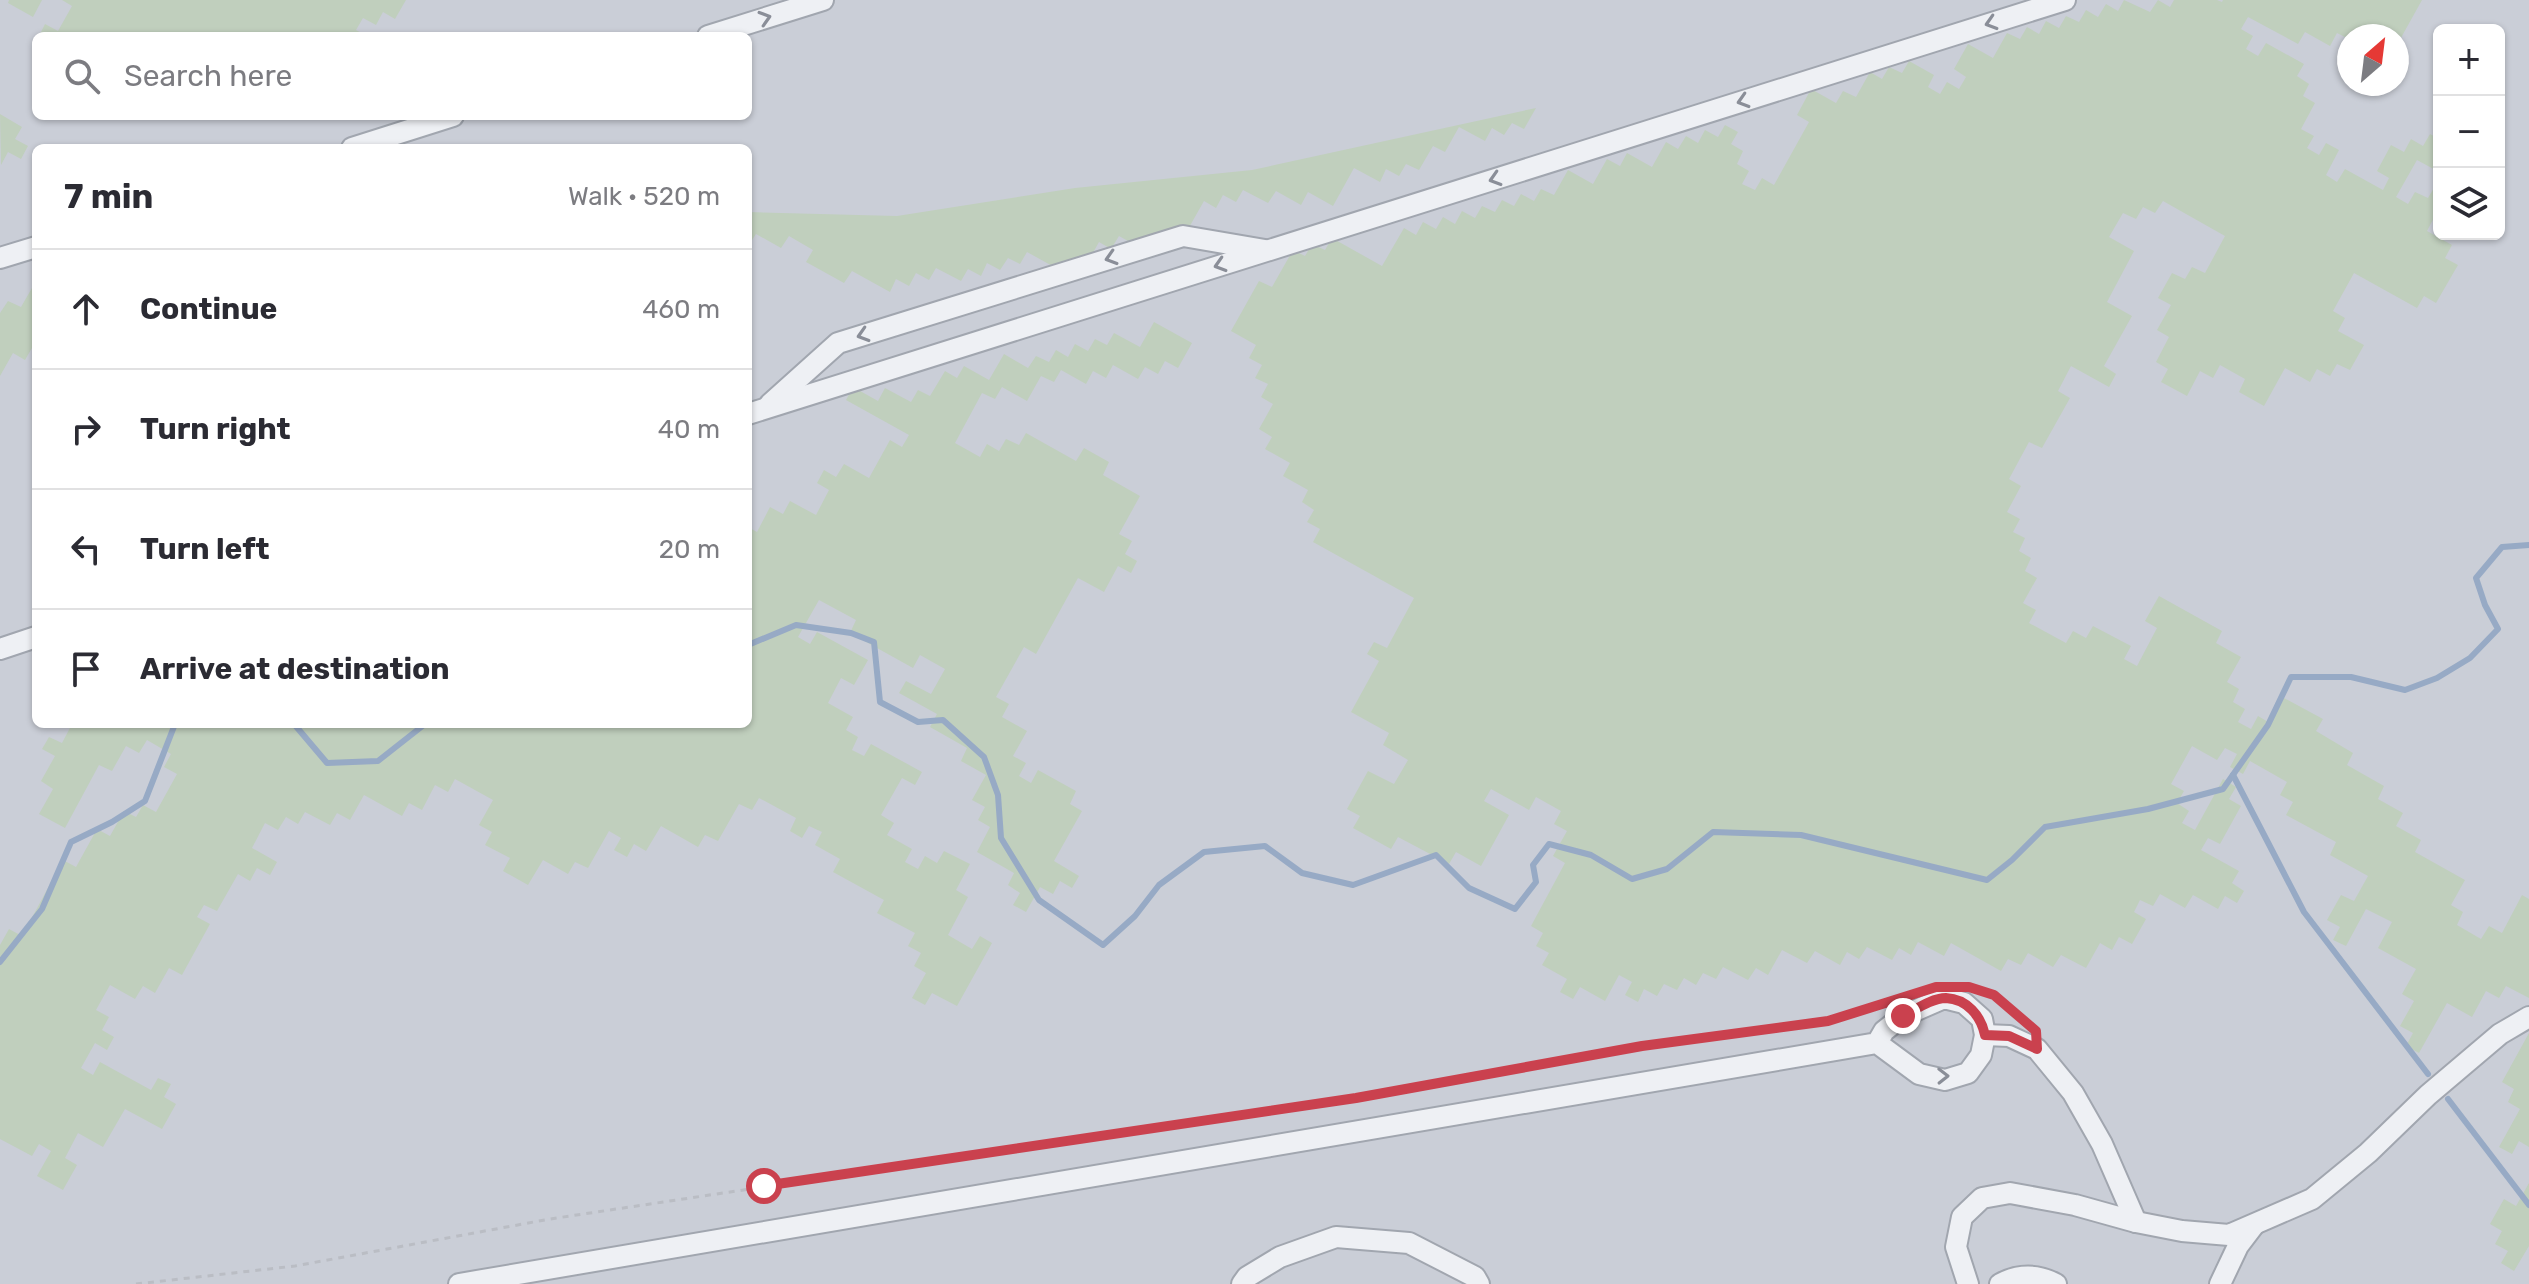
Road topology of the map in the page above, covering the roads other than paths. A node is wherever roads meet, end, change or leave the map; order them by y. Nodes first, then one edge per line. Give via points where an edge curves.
1 (823, 0) edge
2 (2065, 0) edge
3 (721, 32) edge
4 (440, 120) edge
5 (365, 144) edge
6 (32, 248) edge
7 (1269, 250) junction
8 (0, 258) edge
9 (757, 411) edge
10 (32, 638) edge
11 (0, 649) edge
12 (2529, 1017) edge
13 (1985, 1035) junction
14 (1877, 1043) junction
15 (2136, 1222) junction
16 (2254, 1225) junction
17 (1242, 1282) edge
18 (459, 1284) edge
19 (1479, 1284) edge
20 (1968, 1284) edge
21 (2000, 1284) edge
22 (2056, 1284) edge
23 (2220, 1284) edge

3 -> 1 lane
2 -> 7 lane
4 - 5 lane
6 - 8 lane
7 -> 9 lane
7 -> 9 lane via 1183,236 853,338 838,343
10 - 11 lane
12 - 16 lane via 2488,1044 2312,1199
13 - 14 lane via 1982,1019 1964,1003 1944,998 1903,1016
14 -> 13 lane via 1919,1074 1945,1080 1968,1073 1981,1055
13 - 15 lane via 2009,1036 2037,1049 2073,1093
14 - 18 lane
15 - 16 lane via 2229,1235
15 - 20 lane via 2010,1193 1982,1198 1962,1217 1956,1247
16 - 23 lane
17 - 19 lane via 1280,1257 1336,1237 1409,1243 1475,1277
21 - 22 lane via 2026,1276

